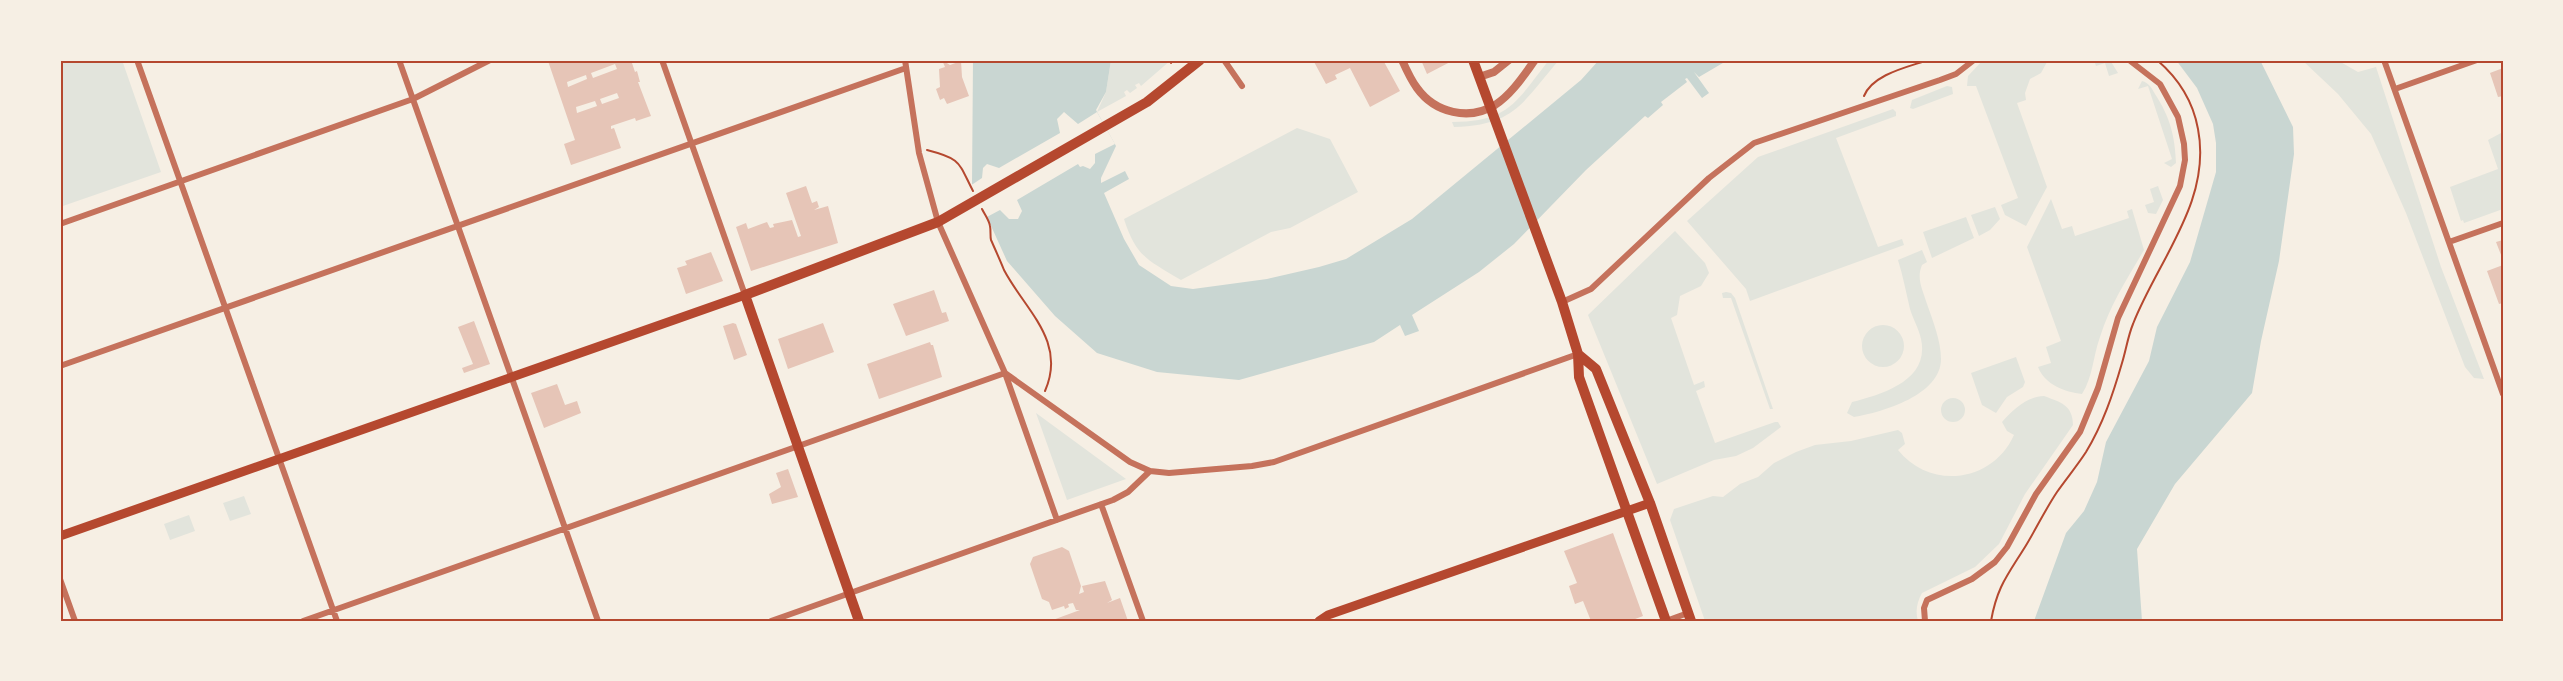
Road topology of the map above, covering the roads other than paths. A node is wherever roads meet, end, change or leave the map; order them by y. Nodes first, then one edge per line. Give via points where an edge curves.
1 (137, 60) edge
2 (399, 60) edge
3 (490, 60) edge
4 (662, 60) edge
5 (906, 60) edge
6 (1200, 60) edge
7 (1224, 60) edge
8 (1402, 60) edge
9 (1473, 60) edge
10 (1509, 60) edge
11 (1535, 60) edge
12 (1974, 60) edge
13 (2129, 60) edge
14 (2384, 60) edge
15 (2477, 60) edge
16 (906, 68) junction
17 (1479, 77) junction
18 (1242, 86) dead end
19 (2395, 89) junction
20 (413, 99) junction
21 (691, 143) junction
22 (180, 183) junction
23 (938, 222) junction
24 (2503, 223) edge
25 (60, 224) edge
26 (459, 225) junction
27 (2449, 242) junction
28 (745, 295) junction
29 (1562, 302) junction
30 (225, 309) junction
31 (1578, 354) junction
32 (60, 366) edge
33 (1005, 373) junction
34 (512, 377) junction
35 (2503, 394) edge
36 (798, 446) junction
37 (278, 460) junction
38 (1150, 471) junction
39 (1650, 502) junction
40 (1101, 504) junction
41 (1627, 511) junction
42 (1057, 520) junction
43 (566, 528) junction
44 (60, 536) edge
45 (60, 579) edge
46 (849, 593) junction
47 (333, 610) junction
48 (1690, 617) edge
49 (75, 621) edge
50 (303, 621) edge
51 (337, 621) edge
52 (598, 621) edge
53 (771, 621) edge
54 (859, 621) edge
55 (1143, 621) edge
56 (1319, 621) edge
57 (1666, 621) edge
58 (1925, 621) edge

1 - 22 street
2 - 20 street
3 - 20 street
4 - 21 street
5 - 16 street
6 - 23 main road via 1147,102
7 - 18 street
8 - 11 street via 1429,101 1446,110 1467,113 1496,104
9 - 17 main road
10 - 17 street via 1494,72
12 - 29 street via 1956,74 1754,143 1709,178 1591,289
13 - 58 street via 2160,84 2178,117 2185,160 2180,186 2118,318 2098,388 2080,432 2036,494 2001,555 1981,574 1927,600
14 - 19 street
15 - 19 street
16 - 21 street
16 - 23 street via 919,153
17 - 29 main road
19 - 27 street
20 - 22 street
20 - 26 street
21 - 26 street
21 - 28 street
22 - 25 street
22 - 30 street
23 - 28 main road
23 - 33 street
24 - 27 street
26 - 30 street
26 - 34 street
27 - 35 street
28 - 34 main road
28 - 36 main road
29 - 31 main road
30 - 32 street
30 - 37 street
31 - 38 street via 1274,462 1191,472
31 - 39 main road via 1596,369
31 - 41 main road via 1578,377
33 - 36 street
33 - 38 street via 1130,462
33 - 42 street
34 - 37 main road
34 - 43 street
36 - 43 street
36 - 46 main road
37 - 44 main road
37 - 47 street
38 - 40 street via 1128,492
39 - 41 main road
39 - 48 main road
40 - 42 street
40 - 55 street
41 - 56 main road
41 - 57 main road
42 - 46 street
43 - 47 street
43 - 52 street
45 - 49 street
46 - 53 street
46 - 54 main road
47 - 50 street
47 - 51 street
48 - 57 street

